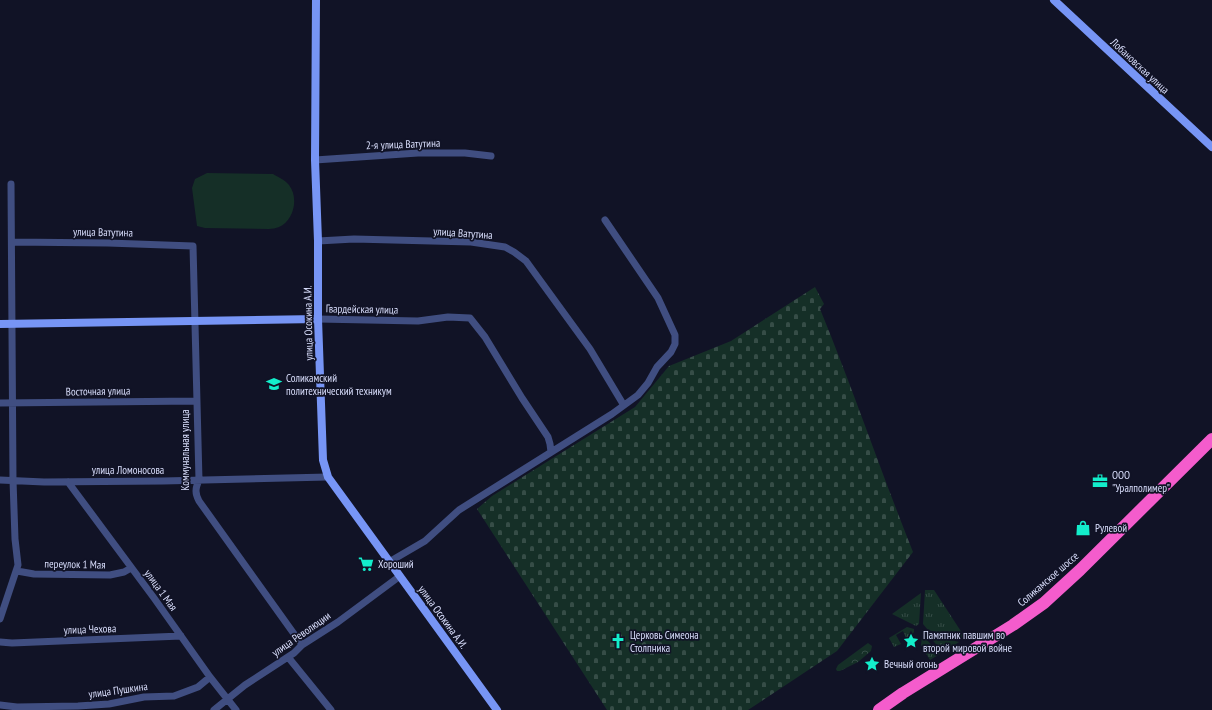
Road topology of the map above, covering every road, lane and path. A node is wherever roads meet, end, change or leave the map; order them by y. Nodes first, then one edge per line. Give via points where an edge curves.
1 (316, 0) edge
2 (1054, 0) edge
3 (1212, 147) edge
4 (491, 156) dead end
5 (316, 160) junction
6 (11, 184) dead end
7 (605, 220) dead end
8 (318, 241) junction
9 (12, 242) junction
10 (193, 246) joint
11 (318, 319) junction
12 (196, 321) junction
13 (0, 324) edge
14 (11, 324) junction
15 (196, 401) junction
16 (0, 403) edge
17 (12, 403) junction
18 (623, 404) junction
19 (1212, 439) edge
20 (551, 452) junction
21 (328, 477) junction
22 (0, 480) edge
23 (13, 480) junction
24 (198, 480) junction
25 (68, 482) junction
26 (389, 562) junction
27 (132, 568) junction
28 (16, 571) junction
29 (400, 576) junction
30 (0, 619) edge
31 (181, 636) junction
32 (0, 642) edge
33 (302, 645) junction
34 (288, 657) junction
35 (210, 677) junction
36 (228, 699) junction
37 (0, 705) edge
38 (214, 710) edge
39 (236, 710) edge
40 (331, 710) edge
41 (497, 710) edge
42 (879, 710) edge

1 - 5 street, улица Осокина А.И.
2 - 3 street, Лобановская улица
4 - 5 street, 2-я улица Ватутина via 418,153
5 - 8 street, улица Осокина А.И.
6 - 9 street
7 - 18 street via 658,298 675,334 675,344 671,352 657,367 648,383
8 - 11 street, улица Осокина А.И.
8 - 18 street, улица Ватутина via 354,239 471,242 505,247 526,261 590,349
9 - 10 street, улица Ватутина
9 - 14 street
10 - 12 street, Коммунальная улица
11 - 12 street, Гвардейская улица
11 - 20 street, Гвардейская улица via 418,321 448,317 470,318 485,337 548,437
11 - 21 street, улица Осокина А.И. via 323,460
12 - 14 street, Гвардейская улица
12 - 15 street, Коммунальная улица
13 - 14 street, Гвардейская улица
14 - 17 street
15 - 17 street, Восточная улица
15 - 24 street, Коммунальная улица
16 - 17 street, Восточная улица
17 - 23 street
18 - 20 street via 612,414
19 - 42 highway, Соликамское шоссе via 1044,604
20 - 26 street via 460,510 425,541
21 - 24 street, улица Ломоносова
21 - 26 street, улица Осокина А.И.
22 - 23 street, улица Ломоносова
23 - 25 street, улица Ломоносова
23 - 28 street via 18,565
24 - 25 street, улица Ломоносова
24 - 33 street, Коммунальная улица via 195,489 199,501
25 - 27 street, улица 1 Мая
26 - 29 street, улица Осокина А.И.
27 - 28 street, переулок 1 Мая via 110,575 34,574
27 - 31 street, улица 1 Мая
28 - 30 street
29 - 33 street, улица Революции
29 - 41 street, улица Осокина А.И.
31 - 32 street, улица Чехова
31 - 35 street, улица 1 Мая
33 - 34 street, улица Революции
34 - 36 street, улица Революции
34 - 40 street
35 - 36 street, улица 1 Мая
35 - 37 street, улица Пушкина via 198,688 174,696 144,696 109,704 78,706
36 - 38 street, улица Революции
36 - 39 street, улица 1 Мая

